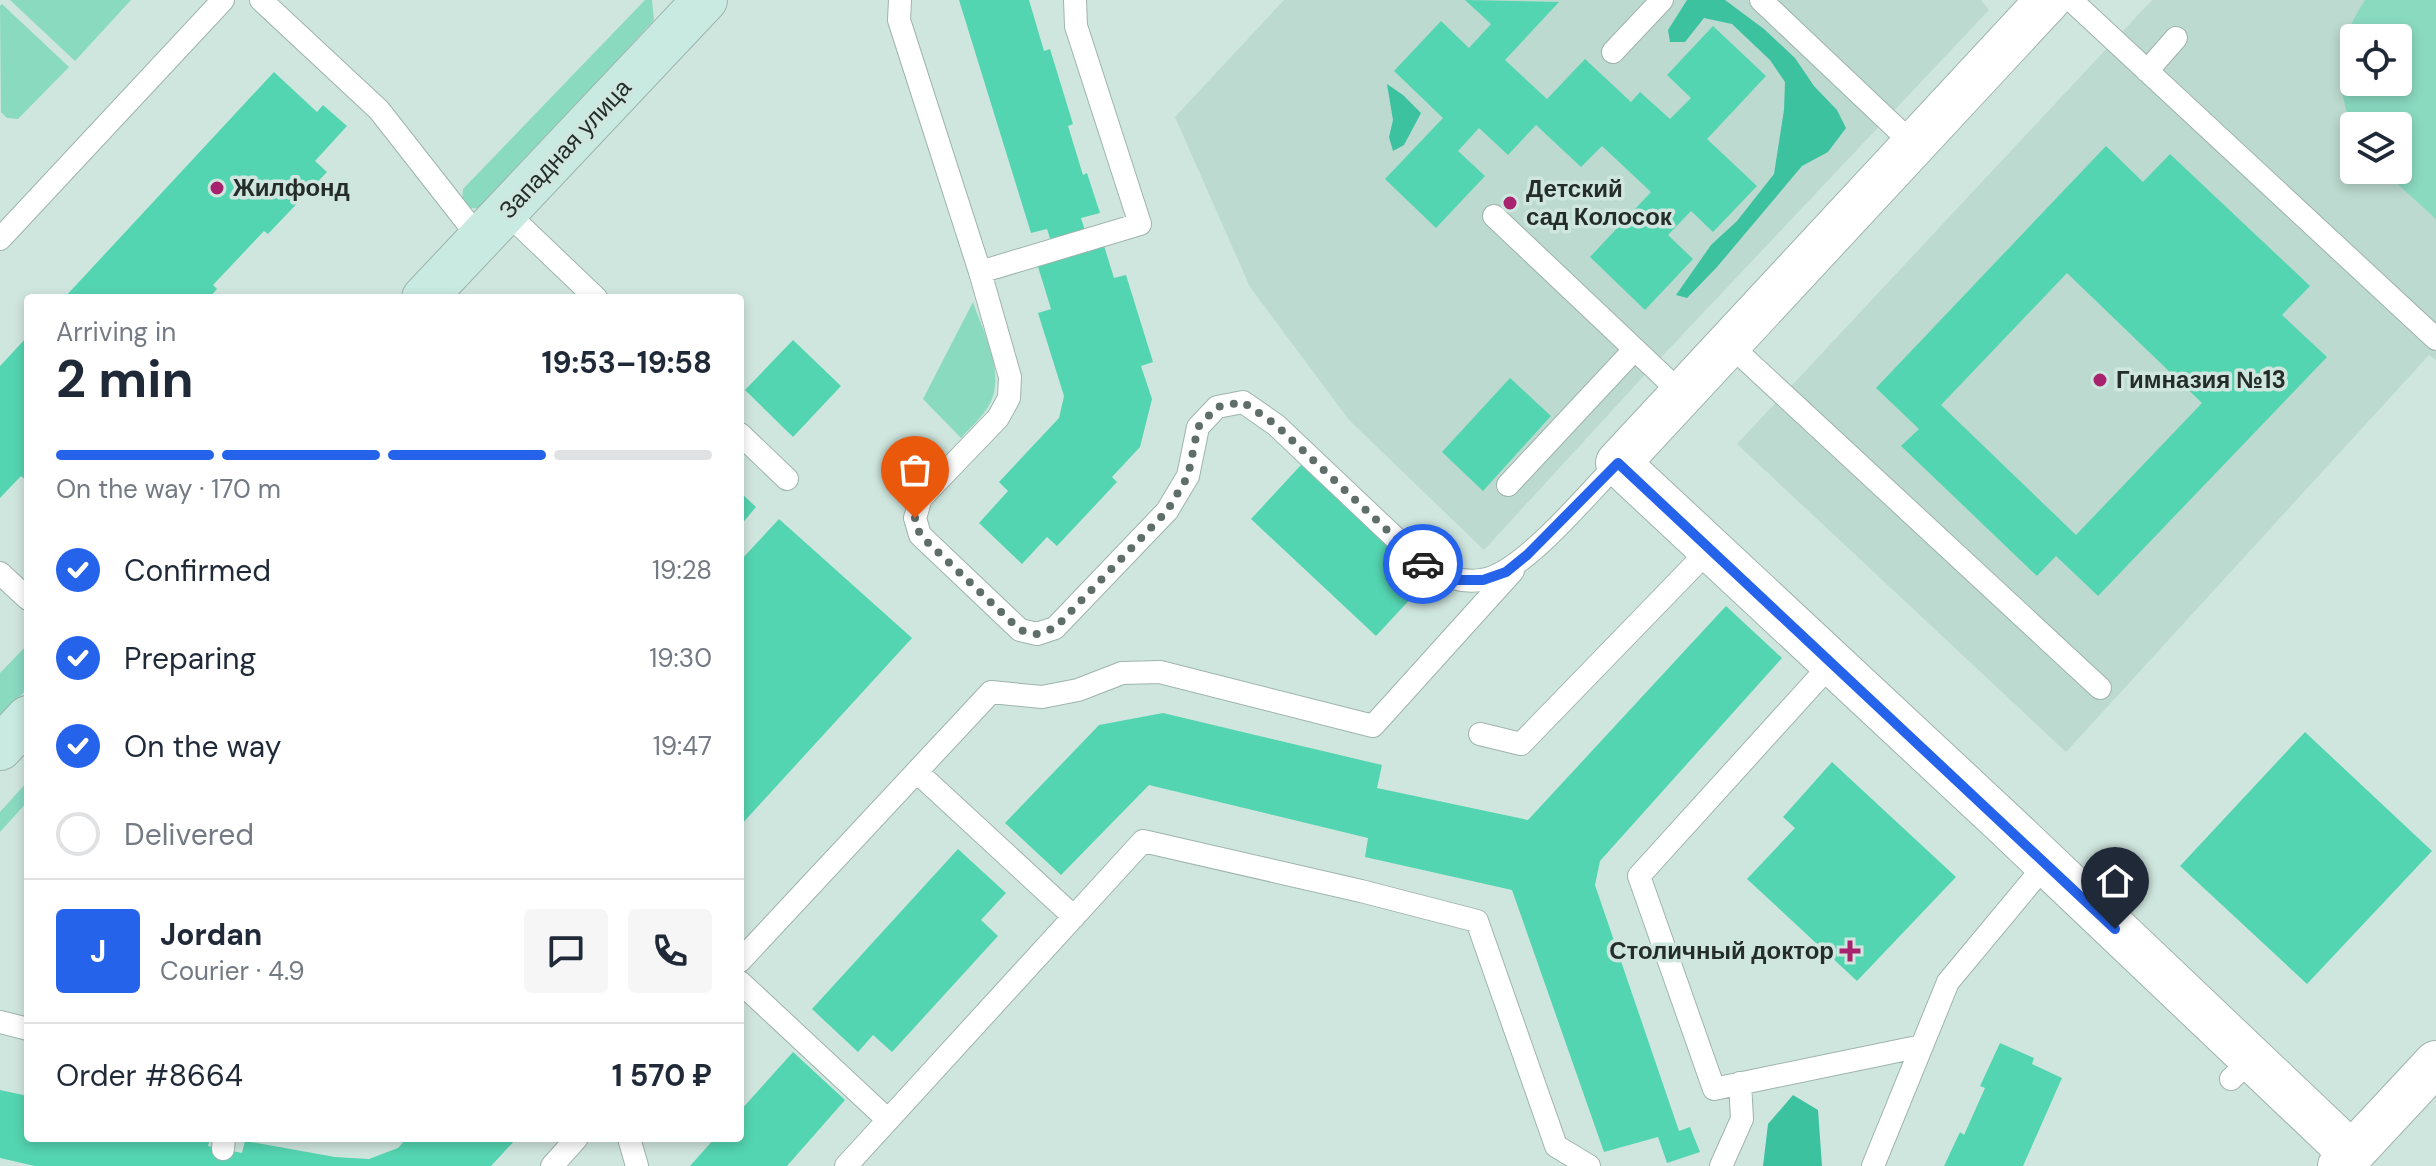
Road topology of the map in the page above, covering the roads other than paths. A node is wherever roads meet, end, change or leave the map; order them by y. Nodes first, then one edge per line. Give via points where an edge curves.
1 (223, 0) edge
2 (261, 0) edge
3 (705, 0) edge
4 (900, 0) edge
5 (1075, 0) edge
6 (1662, 0) edge
7 (1761, 0) edge
8 (2048, 0) edge
9 (2071, 0) edge
10 (2176, 38) dead end
11 (1613, 52) dead end
12 (2147, 71) junction
13 (1914, 145) junction
14 (1494, 216) dead end
15 (493, 226) junction
16 (0, 239) edge
17 (980, 272) junction
18 (428, 294) edge
19 (590, 294) edge
20 (2436, 339) edge
21 (1729, 344) junction
22 (1634, 350) junction
23 (1681, 393) junction
24 (744, 438) edge
25 (1618, 463) junction
26 (787, 479) dead end
27 (1508, 485) dead end
28 (1710, 549) junction
29 (1527, 555) junction
30 (0, 573) edge
31 (24, 595) edge
32 (1833, 662) junction
33 (2100, 688) dead end
34 (24, 722) edge
35 (1480, 734) dead end
36 (0, 748) edge
37 (917, 772) junction
38 (2046, 864) junction
39 (1074, 917) junction
40 (744, 957) edge
41 (744, 986) edge
42 (0, 1022) edge
43 (24, 1028) edge
44 (1922, 1046) junction
45 (2436, 1063) edge
46 (1740, 1083) junction
47 (888, 1120) junction
48 (573, 1142) edge
49 (630, 1142) edge
50 (2352, 1162) edge
51 (552, 1166) edge
52 (637, 1166) edge
53 (846, 1166) edge
54 (1589, 1166) edge
55 (1721, 1166) edge
56 (1873, 1166) edge

1 - 16 lane
2 - 15 lane
3 - 15 street, Западная улица
4 - 17 lane via 899,20
5 - 17 lane via 1076,26 1140,224
6 - 11 lane
7 - 13 lane
8 - 13 street
9 - 12 lane
10 - 12 lane
12 - 20 lane
13 - 21 street
14 - 22 lane
15 - 18 street, Западная улица
15 - 19 lane
17 - 29 lane via 1010,377 1009,398 998,418 921,498 915,518 920,535 1020,630 1037,634 1055,628 1167,511 1188,476 1198,427 1217,407 1243,402 1276,425 1427,568 1454,580 1483,580 1506,572
21 - 23 street
21 - 33 lane
22 - 23 lane
22 - 27 lane
23 - 25 street
24 - 26 lane
25 - 28 street
25 - 29 lane
28 - 32 street
28 - 35 lane via 1521,744
29 - 37 lane via 1373,726 1160,672 1122,673 1042,697 991,692
30 - 31 lane
32 - 38 street
32 - 46 lane via 1639,876 1714,1089
34 - 36 street
37 - 39 lane
37 - 40 lane
38 - 44 lane via 1948,982
38 - 50 street via 2241,1069
39 - 47 lane
39 - 54 lane via 1143,841 1477,921 1556,1146
41 - 47 lane
42 - 43 lane
44 - 46 lane
44 - 56 lane
45 - 50 street
46 - 55 lane via 1742,1119
47 - 53 lane
48 - 51 lane
49 - 52 lane

